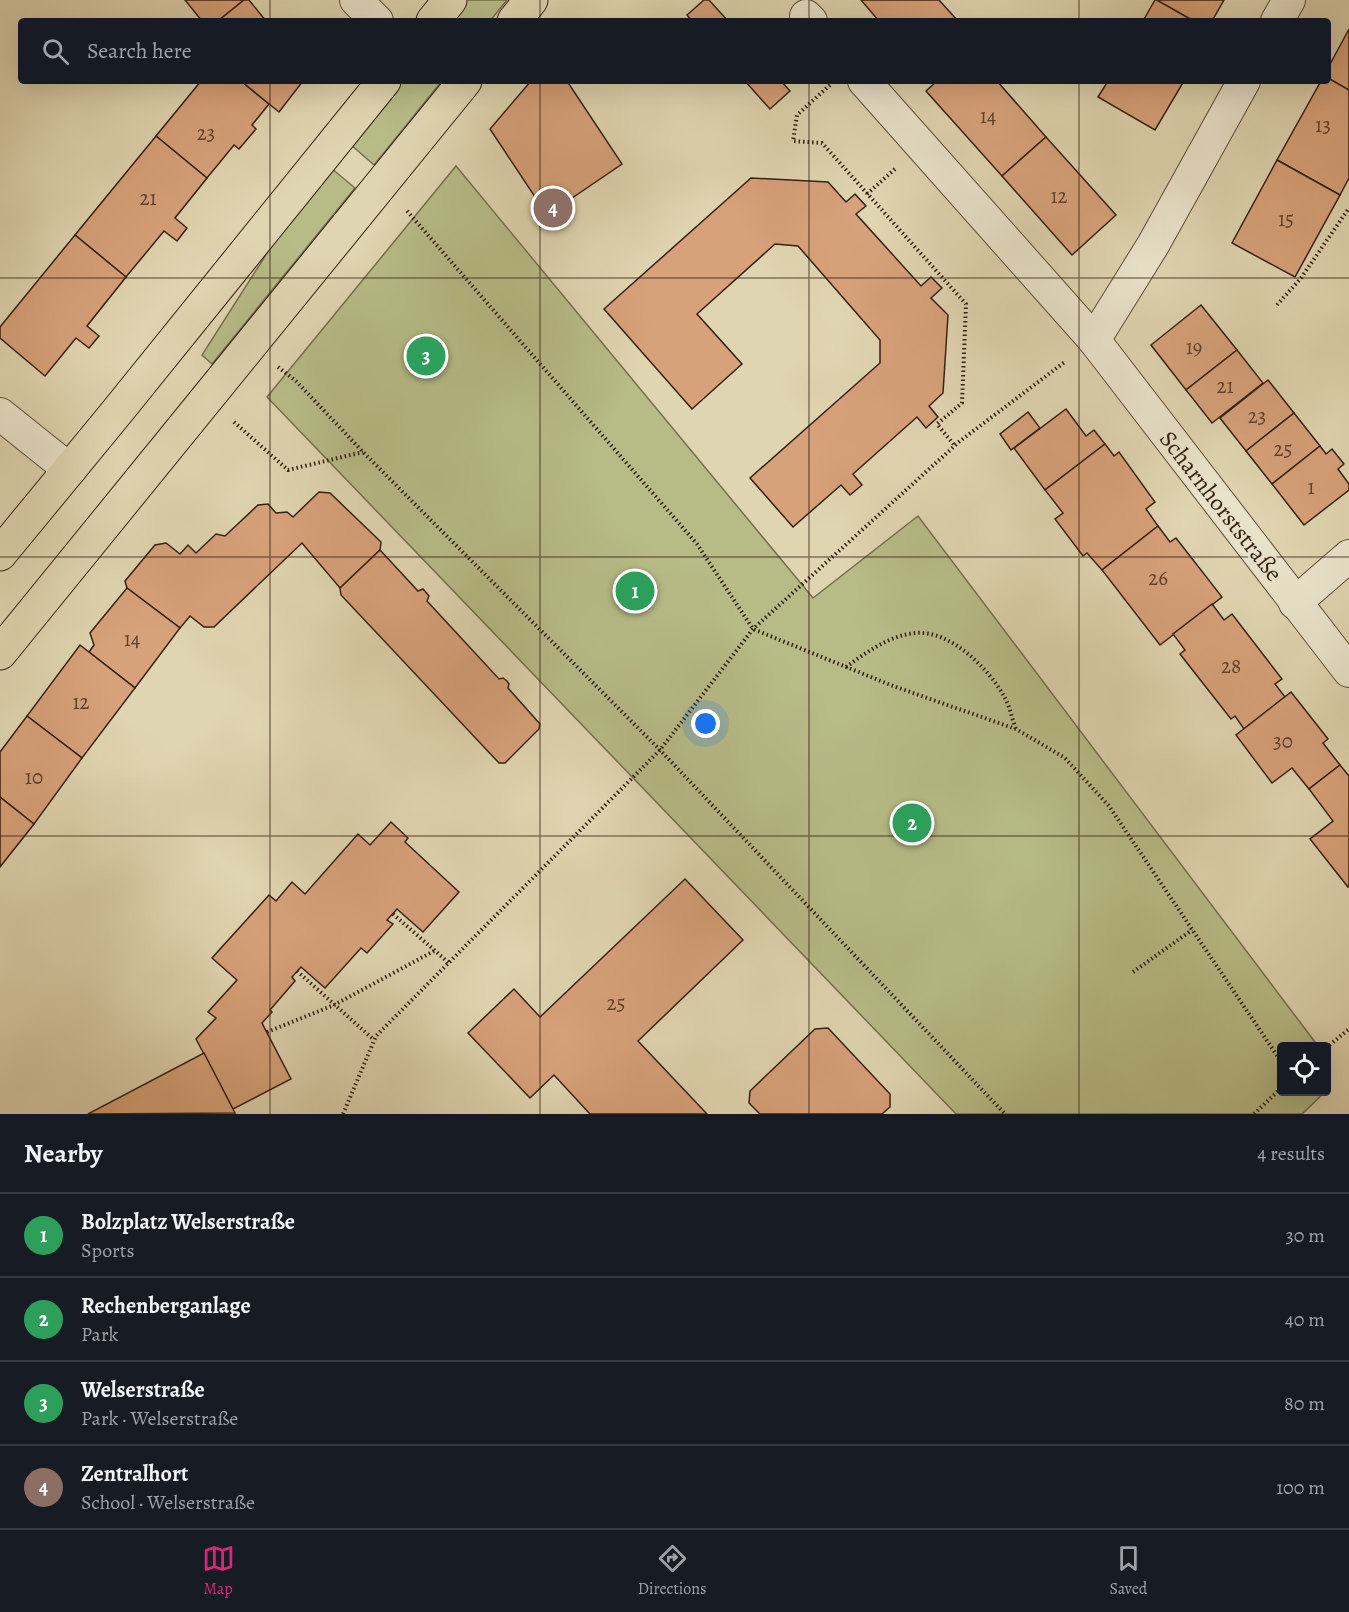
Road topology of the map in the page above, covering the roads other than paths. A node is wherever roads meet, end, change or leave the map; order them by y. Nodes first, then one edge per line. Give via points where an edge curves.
1 (356, 0) edge
2 (450, 0) edge
3 (531, 0) edge
4 (1289, 0) edge
5 (374, 18) edge
6 (435, 18) edge
7 (516, 18) edge
8 (1279, 18) edge
9 (382, 84) edge
10 (463, 84) edge
11 (867, 84) edge
12 (1242, 84) edge
13 (1094, 340) junction
14 (0, 414) edge
15 (70, 470) junction
16 (0, 554) edge
17 (1349, 556) edge
18 (1295, 603) junction
19 (0, 653) edge
20 (1349, 671) edge

1 - 5 street
2 - 6 main road
3 - 7 main road
4 - 8 street
9 - 15 main road
10 - 19 main road
11 - 13 street, Scharnhorststraße
12 - 13 street via 1153,245
13 - 18 street, Scharnhorststraße
14 - 15 street
15 - 16 main road
17 - 18 street
18 - 20 street, Scharnhorststraße

